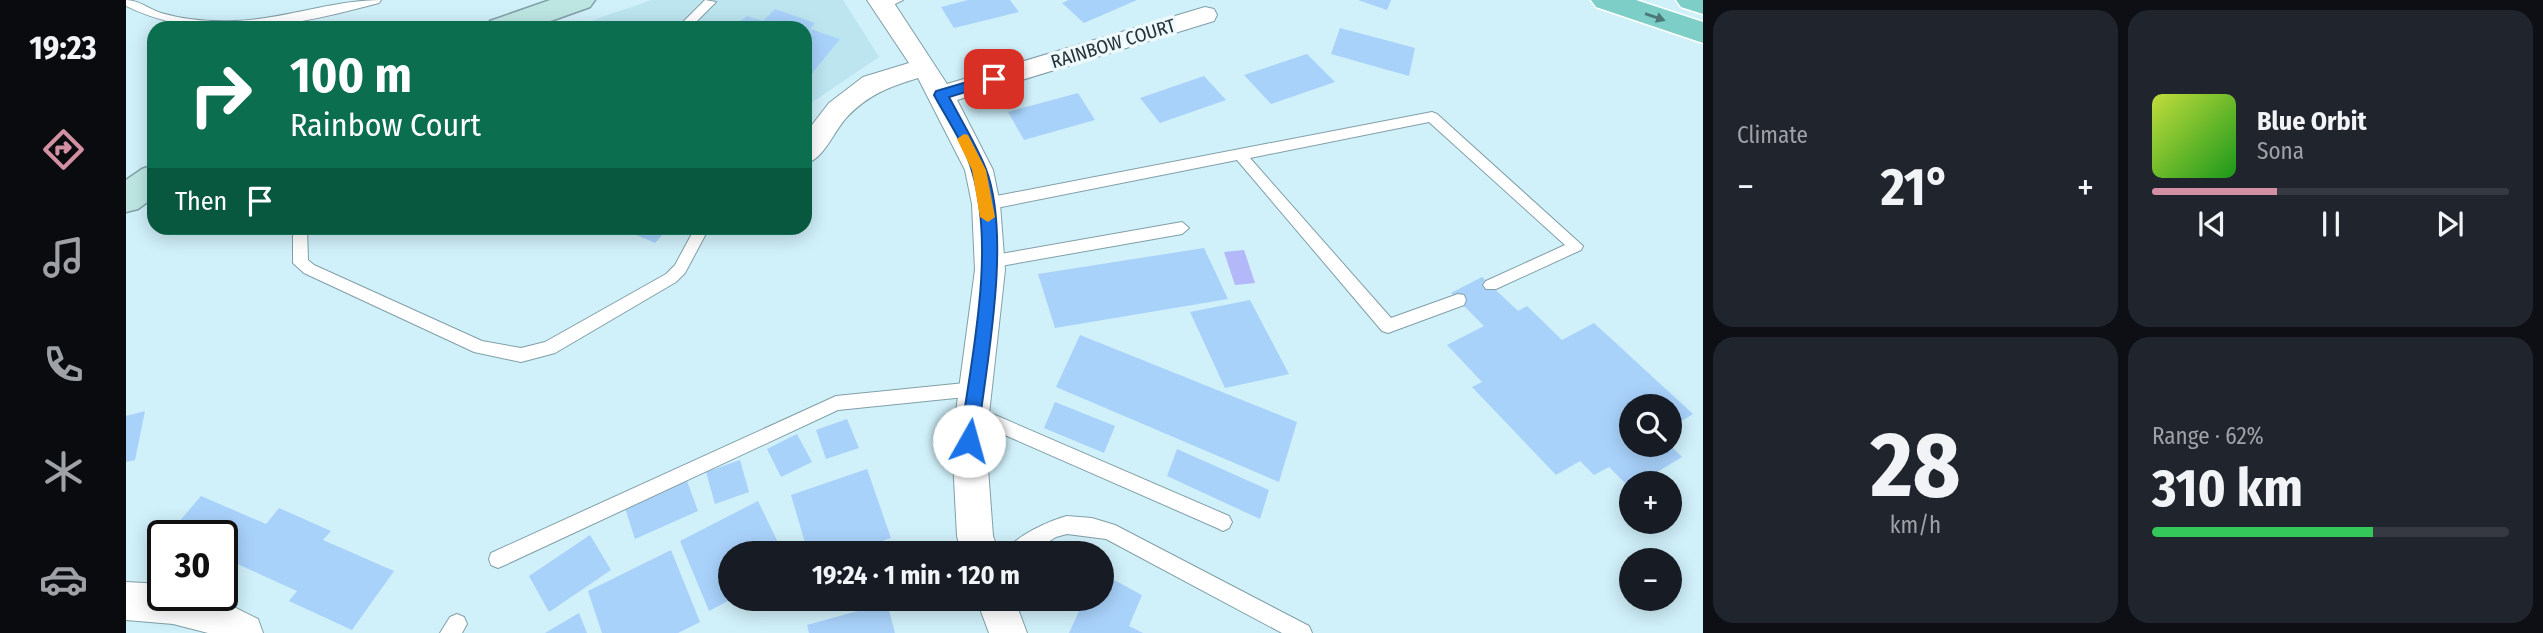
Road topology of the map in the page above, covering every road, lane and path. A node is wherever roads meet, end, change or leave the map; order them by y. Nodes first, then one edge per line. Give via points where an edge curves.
1 (375, 0) edge
2 (580, 0) edge
3 (1606, 0) edge
4 (1691, 0) edge
5 (126, 1) edge
6 (712, 1) edge
7 (887, 2) edge
8 (1703, 4) edge
9 (1205, 15) dead end
10 (205, 21) edge
11 (273, 21) edge
12 (520, 21) edge
13 (691, 21) edge
14 (1703, 33) edge
15 (925, 67) junction
16 (941, 95) junction
17 (812, 145) edge
18 (1240, 155) junction
19 (147, 183) edge
20 (126, 199) edge
21 (986, 204) junction
22 (1182, 228) dead end
23 (300, 235) edge
24 (698, 235) edge
25 (989, 262) junction
26 (1491, 285) dead end
27 (1458, 300) dead end
28 (974, 401) junction
29 (1223, 522) dead end
30 (976, 541) edge
31 (1031, 541) edge
32 (498, 559) dead end
33 (126, 601) edge
34 (1000, 611) edge
35 (244, 633) edge
36 (1008, 633) edge
37 (1302, 633) edge

1 - 11 lane
2 - 12 main road
3 -> 14 main road
4 - 8 main road
5 - 10 lane via 155,15
6 - 13 lane
7 - 15 street
9 - 16 street, RAINBOW COURT
15 - 16 street
15 - 17 street via 872,83 838,110
16 - 21 street via 979,170
18 - 21 lane
18 - 26 lane via 1432,117 1576,246
18 - 27 lane via 1388,326
19 - 20 main road
21 - 25 street
22 - 25 lane
23 - 24 lane via 301,262 309,269 480,347 522,355 549,348 671,278
25 - 28 street
28 - 29 lane
28 - 30 street via 969,441
28 - 32 lane via 836,403
31 - 37 lane via 1058,526 1109,531
33 - 35 street via 178,603 228,621
34 - 36 street

